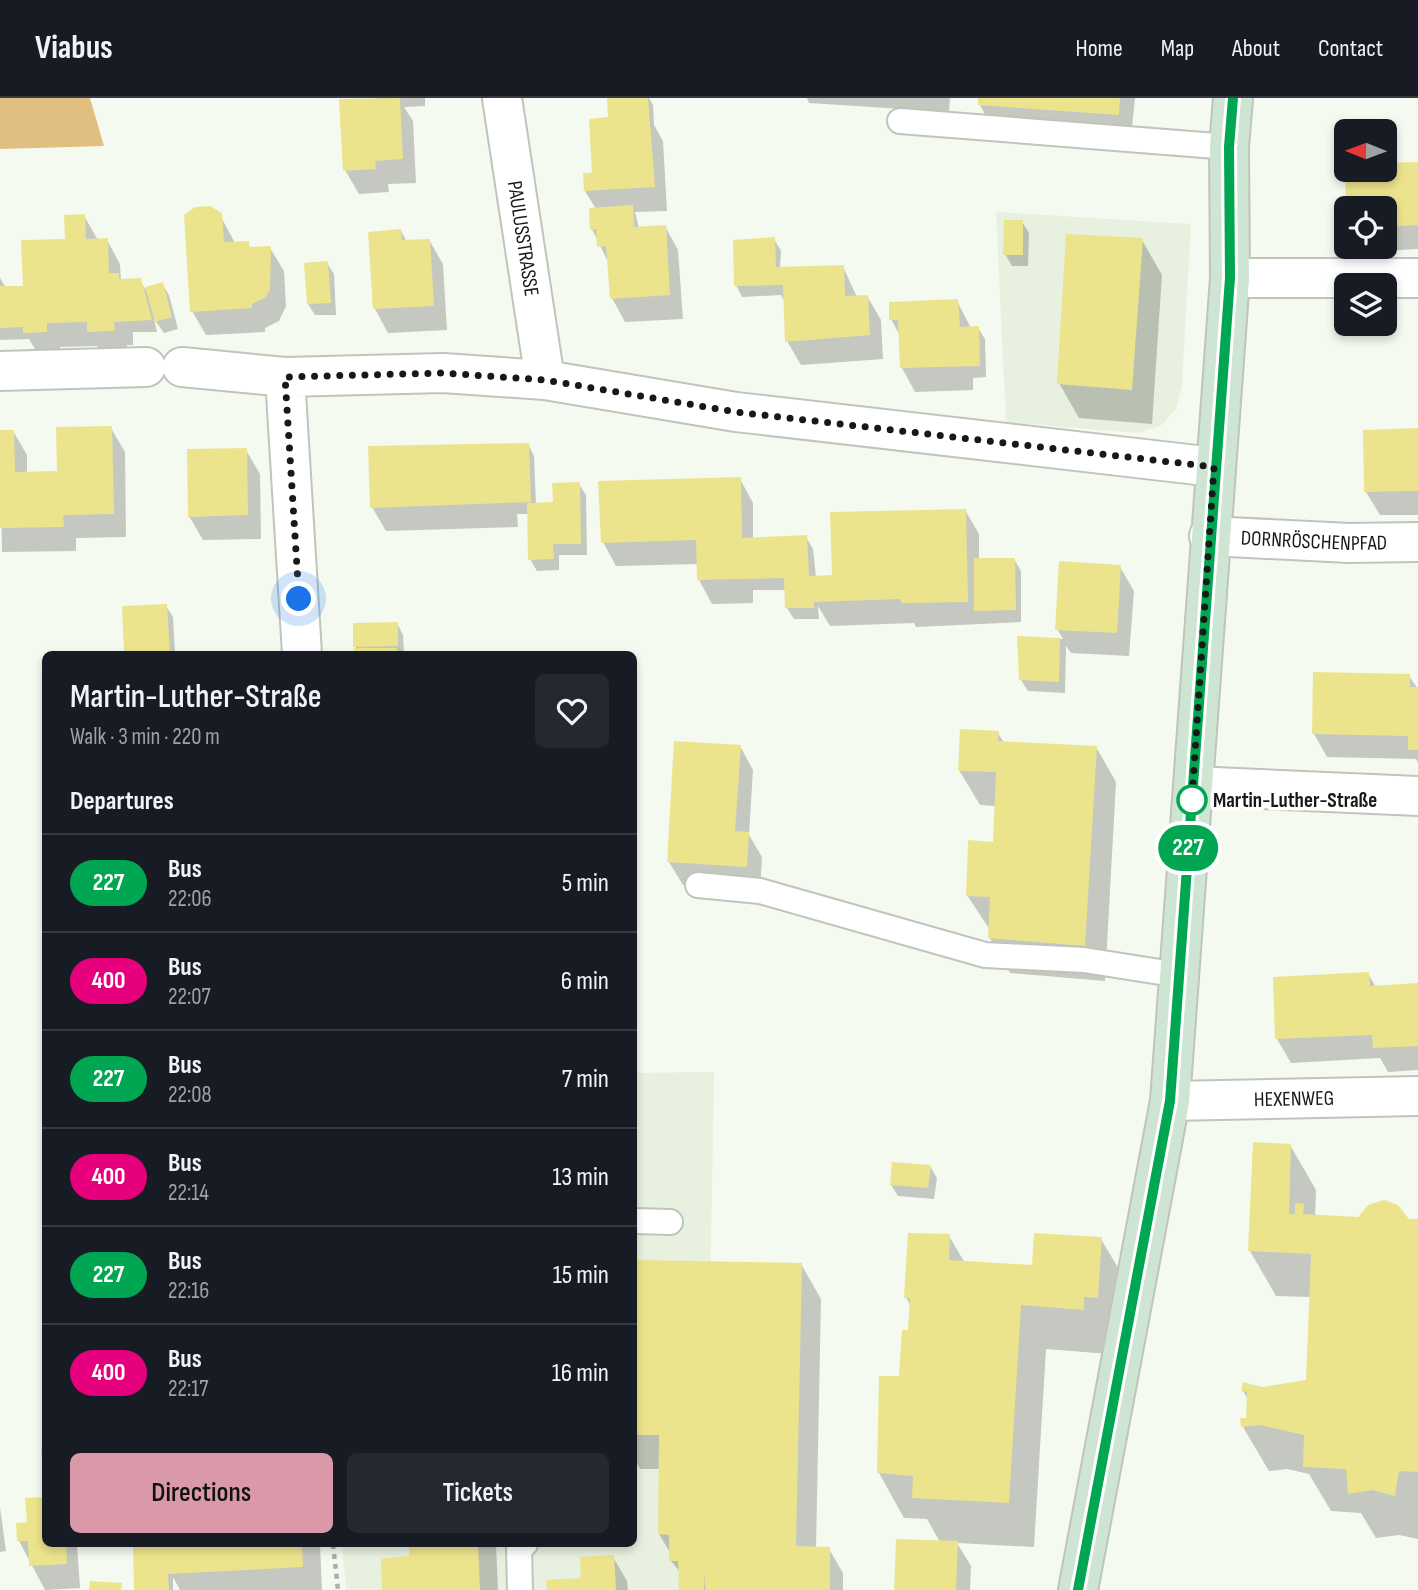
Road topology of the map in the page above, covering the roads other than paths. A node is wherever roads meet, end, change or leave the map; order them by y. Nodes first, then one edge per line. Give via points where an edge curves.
1 (502, 98) edge
2 (1233, 98) edge
3 (900, 121) dead end
4 (1229, 147) junction
5 (1230, 278) junction
6 (1418, 278) edge
7 (0, 371) edge
8 (285, 377) junction
9 (545, 380) junction
10 (1214, 467) junction
11 (1209, 536) junction
12 (1418, 542) edge
13 (302, 651) edge
14 (1193, 786) junction
15 (1418, 796) edge
16 (698, 885) dead end
17 (1179, 975) junction
18 (1418, 1096) edge
19 (1170, 1101) junction
20 (637, 1221) edge
21 (670, 1222) dead end
22 (520, 1547) edge
23 (520, 1590) edge
24 (1078, 1590) edge

1 - 9 street, PAULUSSTRASSE
2 - 4 street
3 - 4 lane
4 - 5 street
5 - 6 street
5 - 10 street
7 - 8 street via 164,367
8 - 9 street via 443,373
8 - 13 street
9 - 10 street via 736,412
10 - 11 street
11 - 12 street, DORNRÖSCHENPFAD
11 - 14 street
14 - 15 street
14 - 17 street
16 - 17 lane via 760,891 985,955 1084,960
17 - 19 street
18 - 19 street, HEXENWEG
19 - 24 street
20 - 21 lane
22 - 23 lane

